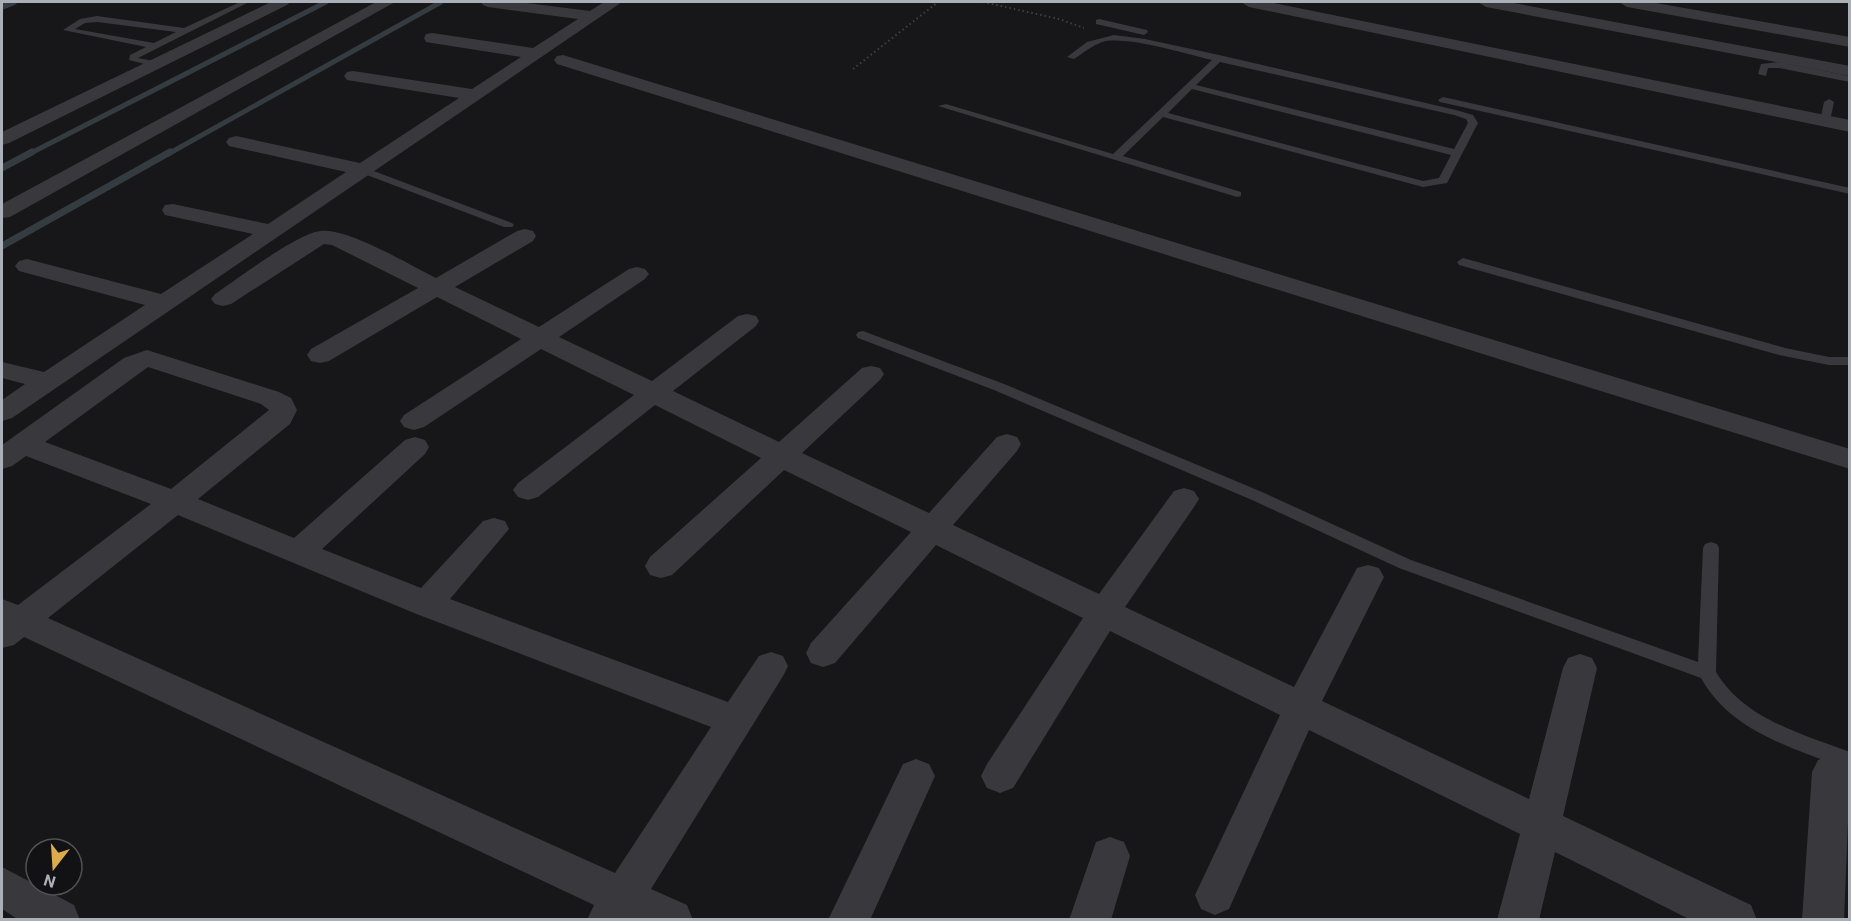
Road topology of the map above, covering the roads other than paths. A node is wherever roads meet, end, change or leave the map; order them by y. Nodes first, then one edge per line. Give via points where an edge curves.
1 (245, 2) edge
2 (282, 2) edge
3 (387, 2) edge
4 (488, 2) edge
5 (614, 2) edge
6 (1258, 2) edge
7 (1486, 2) edge
8 (1627, 2) edge
9 (593, 16) junction
10 (1099, 22) dead end
11 (184, 31) junction
12 (432, 38) dead end
13 (1850, 42) edge
14 (537, 54) junction
15 (154, 55) junction
16 (1071, 57) dead end
17 (1219, 58) junction
18 (563, 60) dead end
19 (1850, 71) edge
20 (1763, 74) dead end
21 (1830, 75) junction
22 (352, 76) dead end
23 (1850, 79) edge
24 (1189, 87) junction
25 (1829, 89) dead end
26 (476, 95) junction
27 (1828, 102) dead end
28 (943, 106) dead end
29 (1161, 114) junction
30 (1825, 121) junction
31 (1850, 126) edge
32 (2, 139) edge
33 (236, 142) dead end
34 (1458, 153) junction
35 (1116, 158) junction
36 (363, 170) junction
37 (1850, 191) edge
38 (1237, 194) dead end
39 (173, 210) dead end
40 (2, 212) edge
41 (517, 230) joint
42 (270, 231) junction
43 (1463, 262) dead end
44 (27, 267) dead end
45 (637, 274) dead end
46 (435, 288) junction
47 (223, 299) dead end
48 (162, 302) junction
49 (747, 321) dead end
50 (863, 335) dead end
51 (538, 339) junction
52 (320, 355) dead end
53 (1850, 361) edge
54 (2, 370) edge
55 (871, 374) dead end
56 (46, 381) junction
57 (654, 393) junction
58 (2, 412) edge
59 (1007, 444) dead end
60 (11, 452) edge
61 (783, 455) junction
62 (1850, 459) edge
63 (528, 490) dead end
64 (1184, 499) dead end
65 (175, 502) junction
66 (494, 529) dead end
67 (933, 530) junction
68 (1711, 548) dead end
69 (298, 552) junction
70 (661, 566) dead end
71 (1368, 577) dead end
72 (426, 604) junction
73 (1104, 612) junction
74 (8, 622) edge
75 (823, 653) dead end
76 (771, 666) dead end
77 (1580, 668) dead end
78 (1707, 673) junction
79 (1301, 708) junction
80 (736, 721) junction
81 (1840, 766) edge
82 (916, 776) dead end
83 (1000, 776) dead end
84 (1540, 824) junction
85 (1110, 856) dead end
86 (2, 886) edge
87 (1215, 895) dead end
88 (615, 909) edge
89 (58, 920) edge
90 (672, 920) edge
91 (849, 920) edge
92 (1090, 920) edge
93 (1518, 920) edge
94 (1736, 920) edge
95 (1823, 920) edge

1 - 11 lane
2 - 15 street
3 - 40 street
4 - 9 street
5 - 9 street
6 - 30 street
7 - 19 street via 1592,16
8 - 13 street
9 - 14 street
10 - 37 lane
11 - 15 lane
11 - 15 lane via 97,19 67,30
12 - 14 street
14 - 26 street
15 - 32 street
16 - 17 lane via 1092,42 1110,37
17 - 24 lane
17 - 34 lane via 1470,117 1473,123
18 - 62 street
20 - 21 lane via 1764,66 1779,65
21 - 23 lane
21 - 25 lane
22 - 26 street
24 - 29 lane
24 - 34 lane
26 - 36 street
27 - 30 lane
28 - 35 lane
29 - 34 lane via 1423,184 1443,181
29 - 35 lane
30 - 31 street
33 - 36 street
35 - 38 lane
36 - 41 lane
36 - 42 street
39 - 42 street
41 - 46 street
42 - 48 street
43 - 53 lane via 1784,352
44 - 48 street
45 - 51 street
46 - 47 street via 337,239 322,237
46 - 51 street
46 - 52 street
48 - 56 street
49 - 57 street
50 - 78 lane via 999,387 1257,496 1405,564
51 - 57 street
51 - 69 street via 415,434
54 - 56 street
55 - 61 street
56 - 58 street
57 - 61 street
57 - 63 street
59 - 67 street
60 - 65 street
60 - 65 street via 133,364 147,358 281,404 280,418
61 - 67 street
61 - 70 street
64 - 73 street
65 - 69 street
65 - 74 street
66 - 72 street
67 - 73 street
67 - 75 street
68 - 78 lane
69 - 72 street
71 - 79 street
72 - 80 street
73 - 79 street
73 - 83 street
74 - 88 street
76 - 80 street
77 - 84 street
78 - 81 lane via 1718,692 1743,714
79 - 84 street
79 - 87 street
80 - 88 street
81 - 95 street
82 - 91 street
84 - 93 street
84 - 94 street
85 - 92 street
86 - 89 street
88 - 90 street

